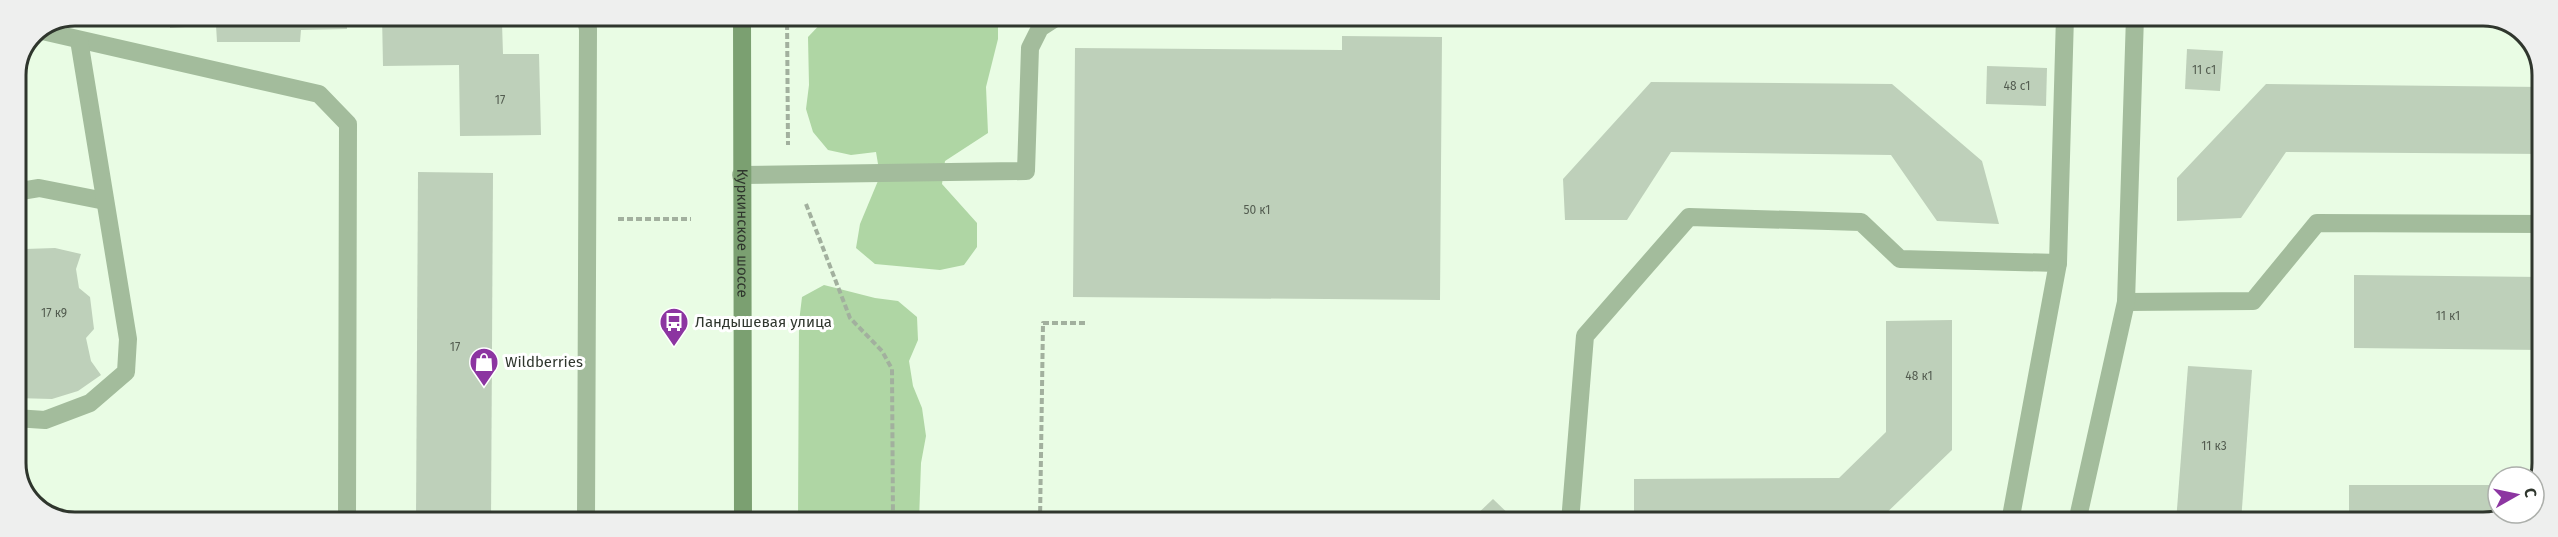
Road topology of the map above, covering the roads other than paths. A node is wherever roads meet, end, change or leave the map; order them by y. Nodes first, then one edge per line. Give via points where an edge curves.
1 (587, 26) edge
2 (742, 26) edge
3 (1042, 26) edge
4 (2065, 26) edge
5 (2135, 26) edge
6 (50, 33) edge
7 (79, 39) junction
8 (741, 175) junction
9 (26, 190) edge
10 (105, 201) junction
11 (2532, 224) edge
12 (2058, 263) junction
13 (2126, 302) junction
14 (26, 419) edge
15 (348, 512) edge
16 (586, 512) edge
17 (743, 512) edge
18 (1571, 512) edge
19 (2012, 512) edge
20 (2079, 512) edge

1 - 16 lane
2 - 8 main road, Куркинское шоссе
3 - 8 lane via 1030,48 1026,171
4 - 12 lane
5 - 13 lane
6 - 7 lane
7 - 10 lane
7 - 15 lane via 319,94 348,124
8 - 17 main road, Куркинское шоссе
9 - 10 lane via 39,188
10 - 14 lane via 128,339 126,372 90,403 45,420
11 - 13 lane via 2317,223 2253,301
12 - 18 lane via 1900,259 1861,222 1689,217 1584,336
12 - 19 lane
13 - 20 lane

